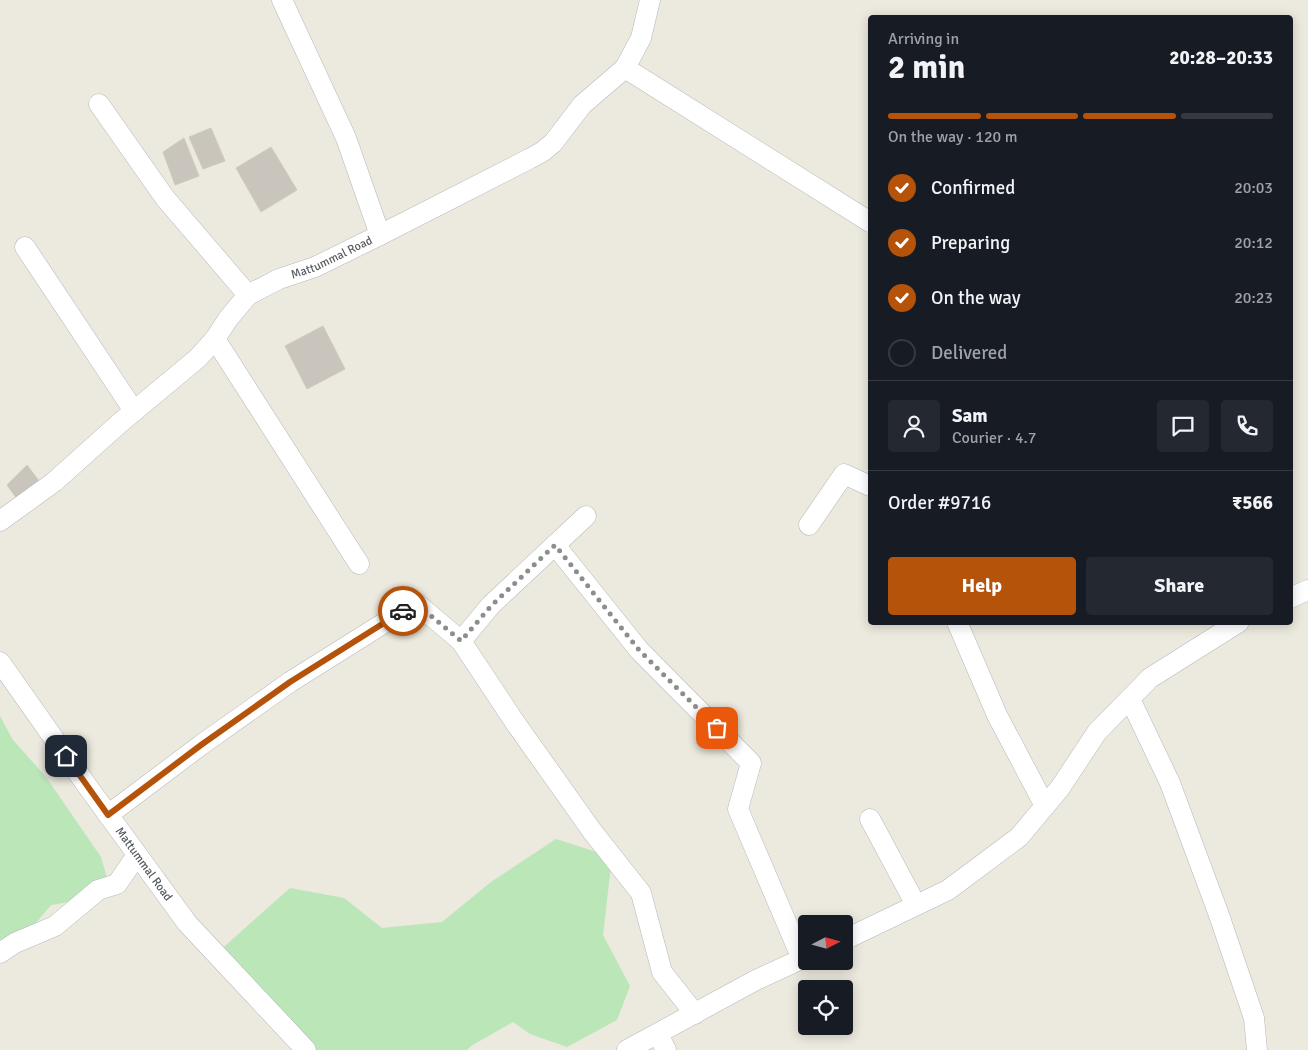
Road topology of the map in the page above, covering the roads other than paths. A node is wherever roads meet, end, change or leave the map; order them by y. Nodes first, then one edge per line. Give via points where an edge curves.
1 (282, 0) edge
2 (650, 0) edge
3 (625, 68) junction
4 (99, 104) dead end
5 (868, 221) edge
6 (380, 235) junction
7 (24, 247) dead end
8 (248, 295) junction
9 (215, 339) junction
10 (134, 411) junction
11 (868, 485) edge
12 (586, 516) dead end
13 (0, 521) edge
14 (809, 525) dead end
15 (555, 545) junction
16 (359, 564) dead end
17 (1308, 590) edge
18 (1293, 597) edge
19 (958, 625) edge
20 (1234, 625) edge
21 (461, 641) junction
22 (0, 662) edge
23 (1130, 699) junction
24 (1045, 806) junction
25 (108, 815) junction
26 (870, 819) dead end
27 (137, 855) junction
28 (916, 905) junction
29 (853, 936) edge
30 (798, 944) edge
31 (0, 953) edge
32 (798, 961) edge
33 (695, 1014) junction
34 (662, 1042) edge
35 (306, 1050) edge
36 (626, 1050) edge
37 (1257, 1050) edge

1 - 6 street via 346,138
2 - 3 street, Mattummal Road via 641,38
3 - 5 street
3 - 6 street, Mattummal Road via 582,105 553,143 542,152
4 - 8 street via 165,198
6 - 8 street, Mattummal Road
7 - 10 street
8 - 9 street, Mattummal Road
9 - 10 street, Mattummal Road via 198,358
9 - 16 street
10 - 13 street, Mattummal Road via 54,482
11 - 14 street via 844,474
12 - 15 street
15 - 21 street via 491,606
15 - 30 street via 639,650 751,763 738,809
17 - 18 street
19 - 24 street via 997,715
20 - 23 street via 1150,678
21 - 25 street via 416,603 290,682
21 - 33 street via 592,831 641,892 662,972
22 - 25 street, Mattummal Road
23 - 24 street via 1097,732
23 - 37 street via 1170,783 1219,915 1254,1018
24 - 28 street via 1019,838 948,890
25 - 27 street, Mattummal Road
26 - 28 street
27 - 31 street via 117,884 98,890 55,926
27 - 35 street, Mattummal Road via 187,923
28 - 29 street
32 - 33 street
33 - 34 street
34 - 36 street

